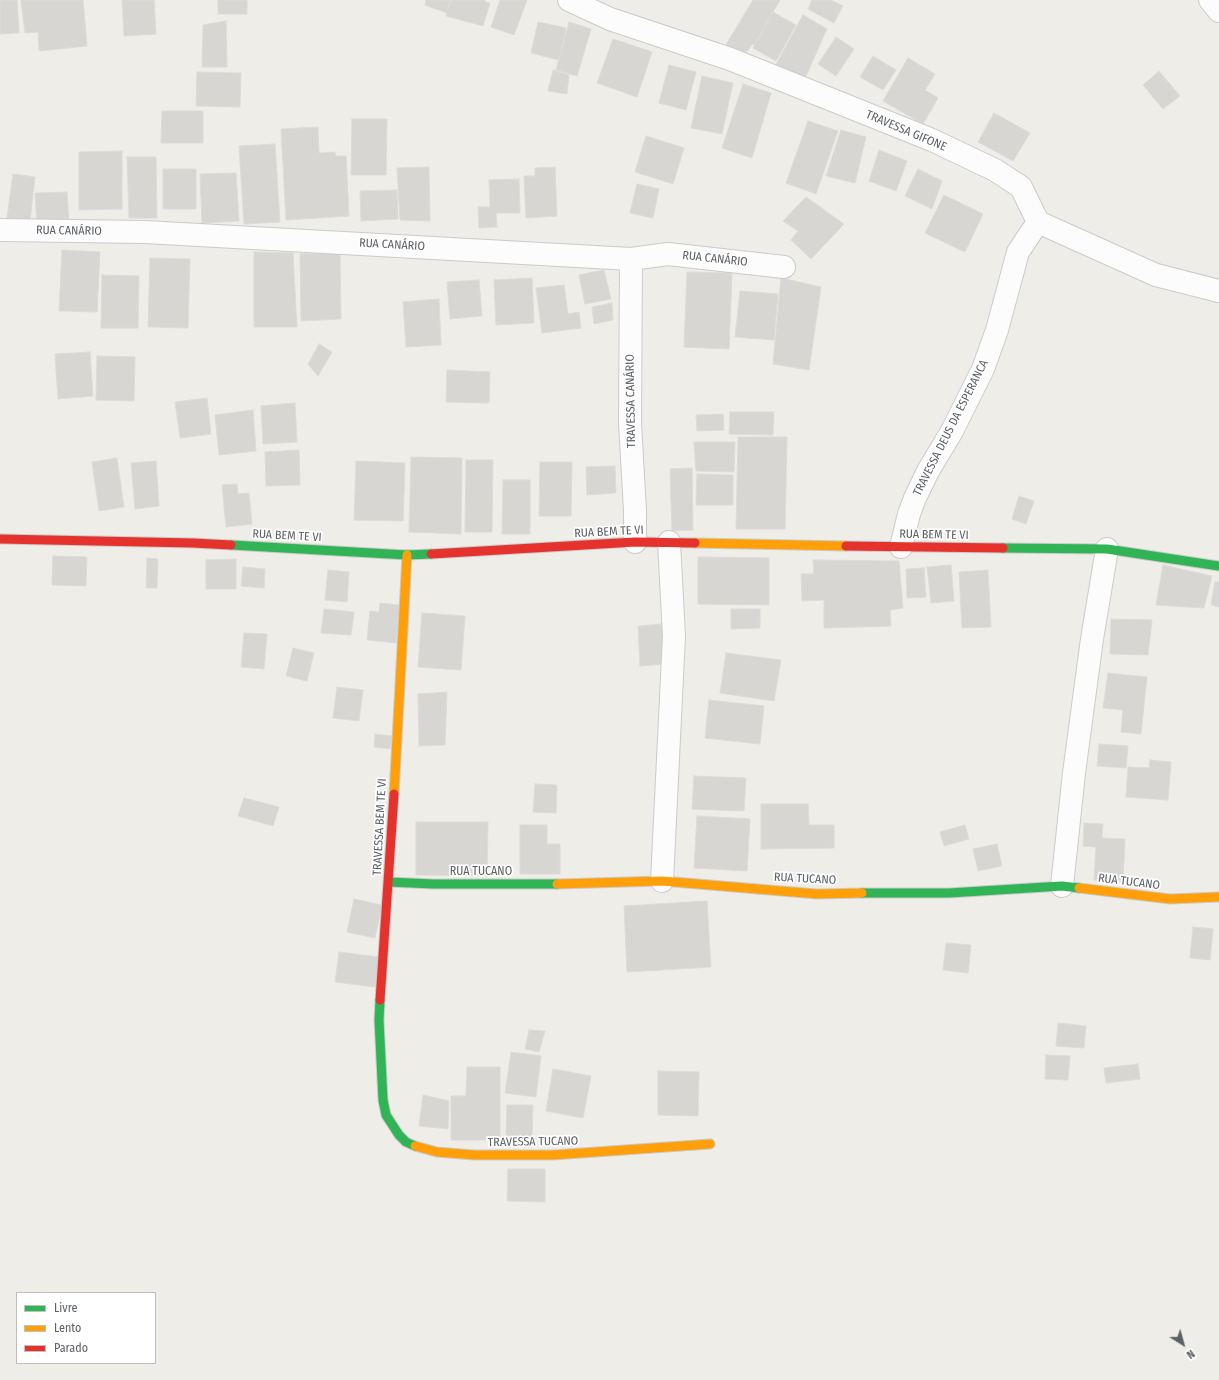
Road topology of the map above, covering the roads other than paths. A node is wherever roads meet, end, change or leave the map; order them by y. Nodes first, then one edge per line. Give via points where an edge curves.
1 (569, 0) edge
2 (1210, 0) edge
3 (1219, 11) edge
4 (1038, 222) junction
5 (0, 230) edge
6 (631, 259) junction
7 (784, 267) dead end
8 (1219, 292) edge
9 (0, 539) edge
10 (635, 542) junction
11 (669, 542) junction
12 (901, 547) junction
13 (1107, 549) junction
14 (407, 555) junction
15 (1219, 566) edge
16 (662, 881) junction
17 (389, 882) junction
18 (1062, 886) junction
19 (1219, 897) edge
20 (383, 1100) joint
21 (710, 1144) dead end

1 - 4 street, TRAVESSA GIFONE via 610,19 730,59 932,140 995,170 1021,187
2 - 3 street
4 - 8 street via 1156,275
4 - 12 street, TRAVESSA DEUS DA ESPERANCA via 1018,252 984,369 915,498
5 - 6 street, RUA CANÁRIO via 145,232
6 - 7 street, RUA CANÁRIO via 668,254
6 - 10 street, TRAVESSA CANÁRIO via 630,423
9 - 14 street, RUA BEM TE VI via 193,543
10 - 11 street, RUA BEM TE VI
10 - 14 street, RUA BEM TE VI
11 - 12 street, RUA BEM TE VI
11 - 16 street via 674,636
12 - 13 street, RUA BEM TE VI
13 - 15 street, RUA BEM TE VI
13 - 18 street via 1075,766
14 - 17 street, TRAVESSA BEM TE VI
16 - 17 street, RUA TUCANO via 543,884
16 - 18 street, RUA TUCANO via 817,894 949,893
17 - 20 street, TRAVESSA BEM TE VI via 379,1020
18 - 19 street, RUA TUCANO via 1170,899
20 - 21 street, TRAVESSA TUCANO via 386,1115 406,1142 437,1152 474,1155 553,1155

